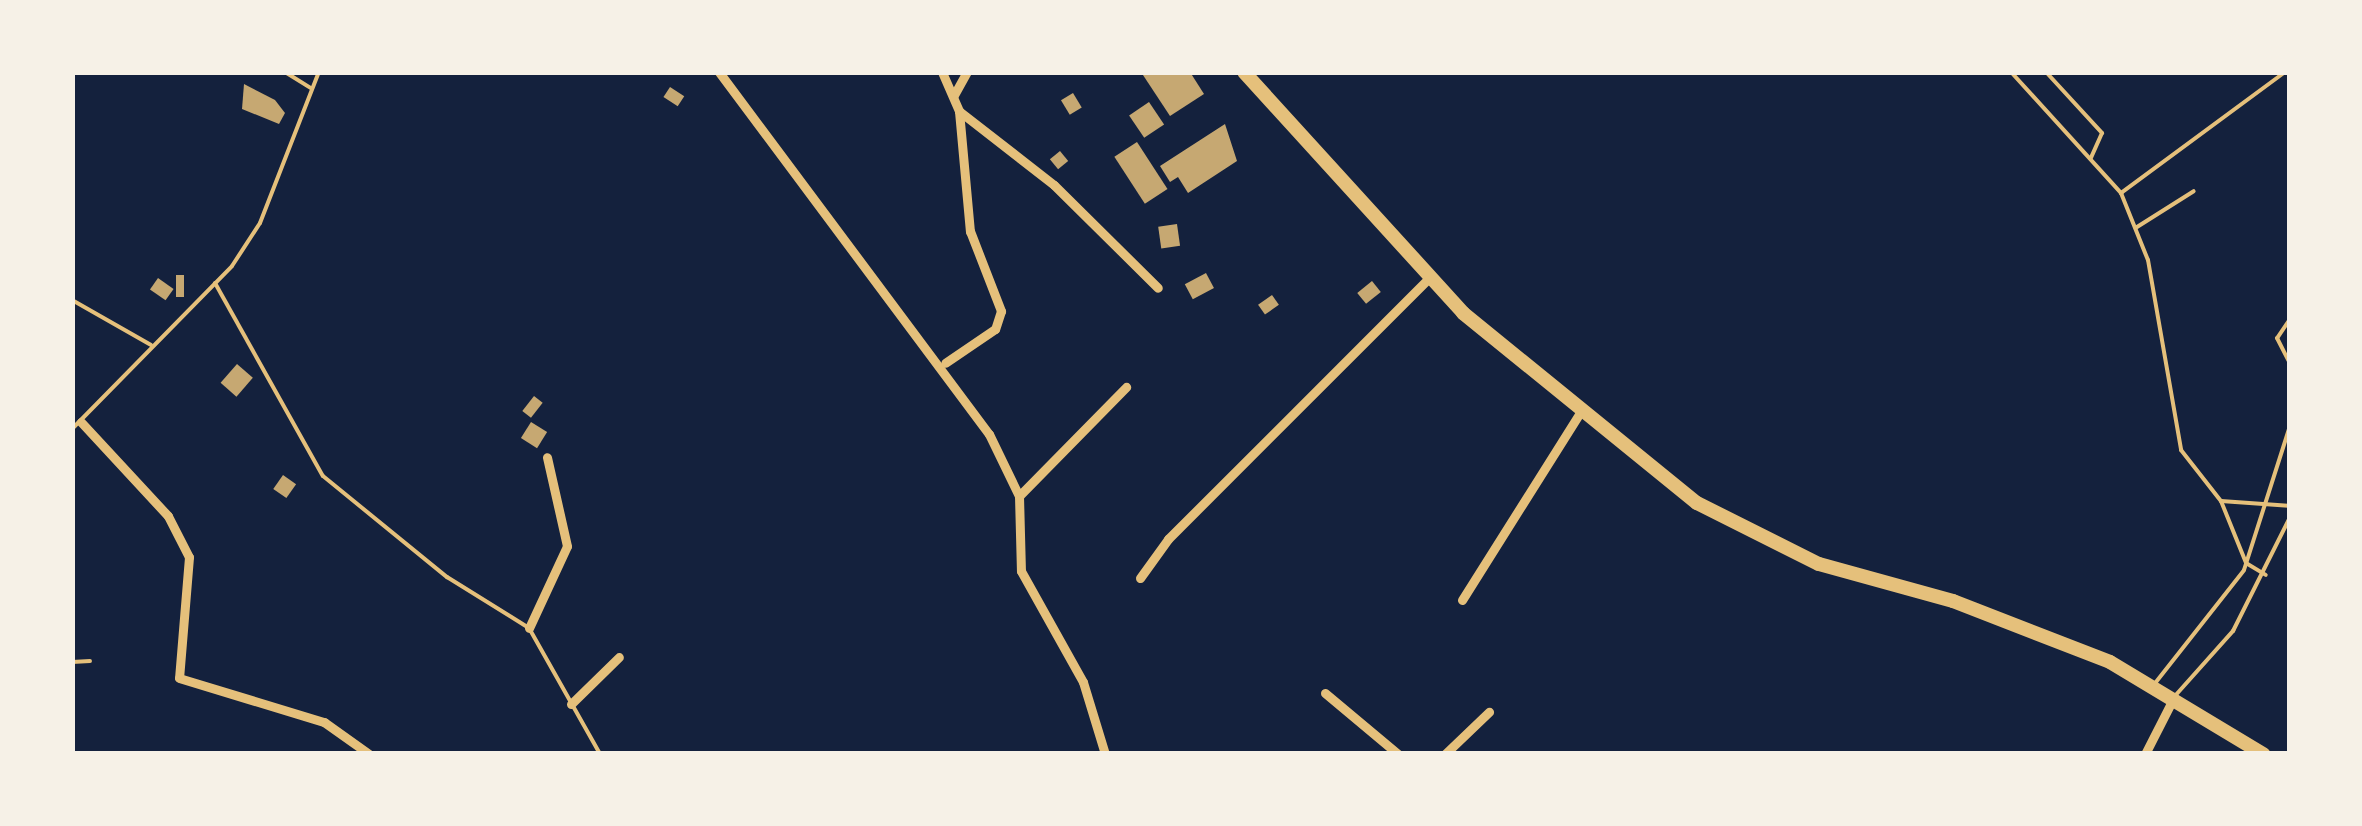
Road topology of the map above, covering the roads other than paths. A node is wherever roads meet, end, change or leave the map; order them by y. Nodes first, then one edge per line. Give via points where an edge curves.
1 (286, 72) edge
2 (319, 72) edge
3 (719, 72) edge
4 (942, 72) edge
5 (968, 72) edge
6 (1244, 72) edge
7 (2010, 72) edge
8 (2046, 72) edge
9 (2285, 72) edge
10 (312, 88) junction
11 (954, 95) junction
12 (959, 111) junction
13 (2090, 160) junction
14 (2194, 191) dead end
15 (2122, 194) junction
16 (2137, 228) junction
17 (1428, 279) junction
18 (216, 283) junction
19 (1158, 288) dead end
20 (72, 300) edge
21 (2290, 318) edge
22 (151, 345) junction
23 (944, 363) junction
24 (2290, 363) edge
25 (1126, 387) dead end
26 (1579, 414) junction
27 (76, 425) edge
28 (2290, 426) edge
29 (547, 457) dead end
30 (1020, 496) junction
31 (2222, 502) junction
32 (2290, 506) edge
33 (2269, 508) junction
34 (2290, 517) edge
35 (2246, 563) junction
36 (2266, 575) junction
37 (1140, 578) dead end
38 (1462, 600) dead end
39 (529, 628) junction
40 (619, 657) dead end
41 (90, 661) dead end
42 (72, 662) edge
43 (2154, 685) junction
44 (1325, 693) dead end
45 (2174, 697) junction
46 (572, 704) junction
47 (1489, 712) dead end
48 (369, 754) edge
49 (600, 754) edge
50 (1105, 754) edge
51 (1398, 754) edge
52 (1445, 754) edge
53 (2145, 754) edge
54 (2263, 754) edge

1 - 10 lane
2 - 10 lane
3 - 23 street
4 - 11 street
5 - 11 street
6 - 17 highway
7 - 13 lane
8 - 13 lane via 2102,133
9 - 15 lane
10 - 18 lane via 260,223
11 - 12 street
12 - 19 street via 1054,184
12 - 23 street via 965,209 1001,310 994,329
13 - 15 lane
14 - 16 lane
15 - 16 lane
16 - 31 lane via 2175,433 2192,471
17 - 26 highway
17 - 37 street via 1168,539
18 - 22 lane
18 - 39 lane via 323,476 447,578
20 - 22 lane
21 - 24 lane via 2277,338
22 - 27 lane
23 - 30 street
25 - 30 street
26 - 38 street
26 - 43 highway via 1697,502 1776,547 2016,624
27 - 48 street via 168,516 189,557 179,678 324,722
28 - 33 lane
29 - 39 street via 566,546
30 - 50 street via 1021,571 1083,682
31 - 33 lane
31 - 35 lane
32 - 33 lane
33 - 35 lane
34 - 36 lane
35 - 36 lane
35 - 43 lane via 2215,617
36 - 45 lane via 2233,632
39 - 46 lane
40 - 46 street
41 - 42 lane
43 - 45 highway
44 - 51 street
45 - 53 street
45 - 54 highway
46 - 49 lane
47 - 52 street

